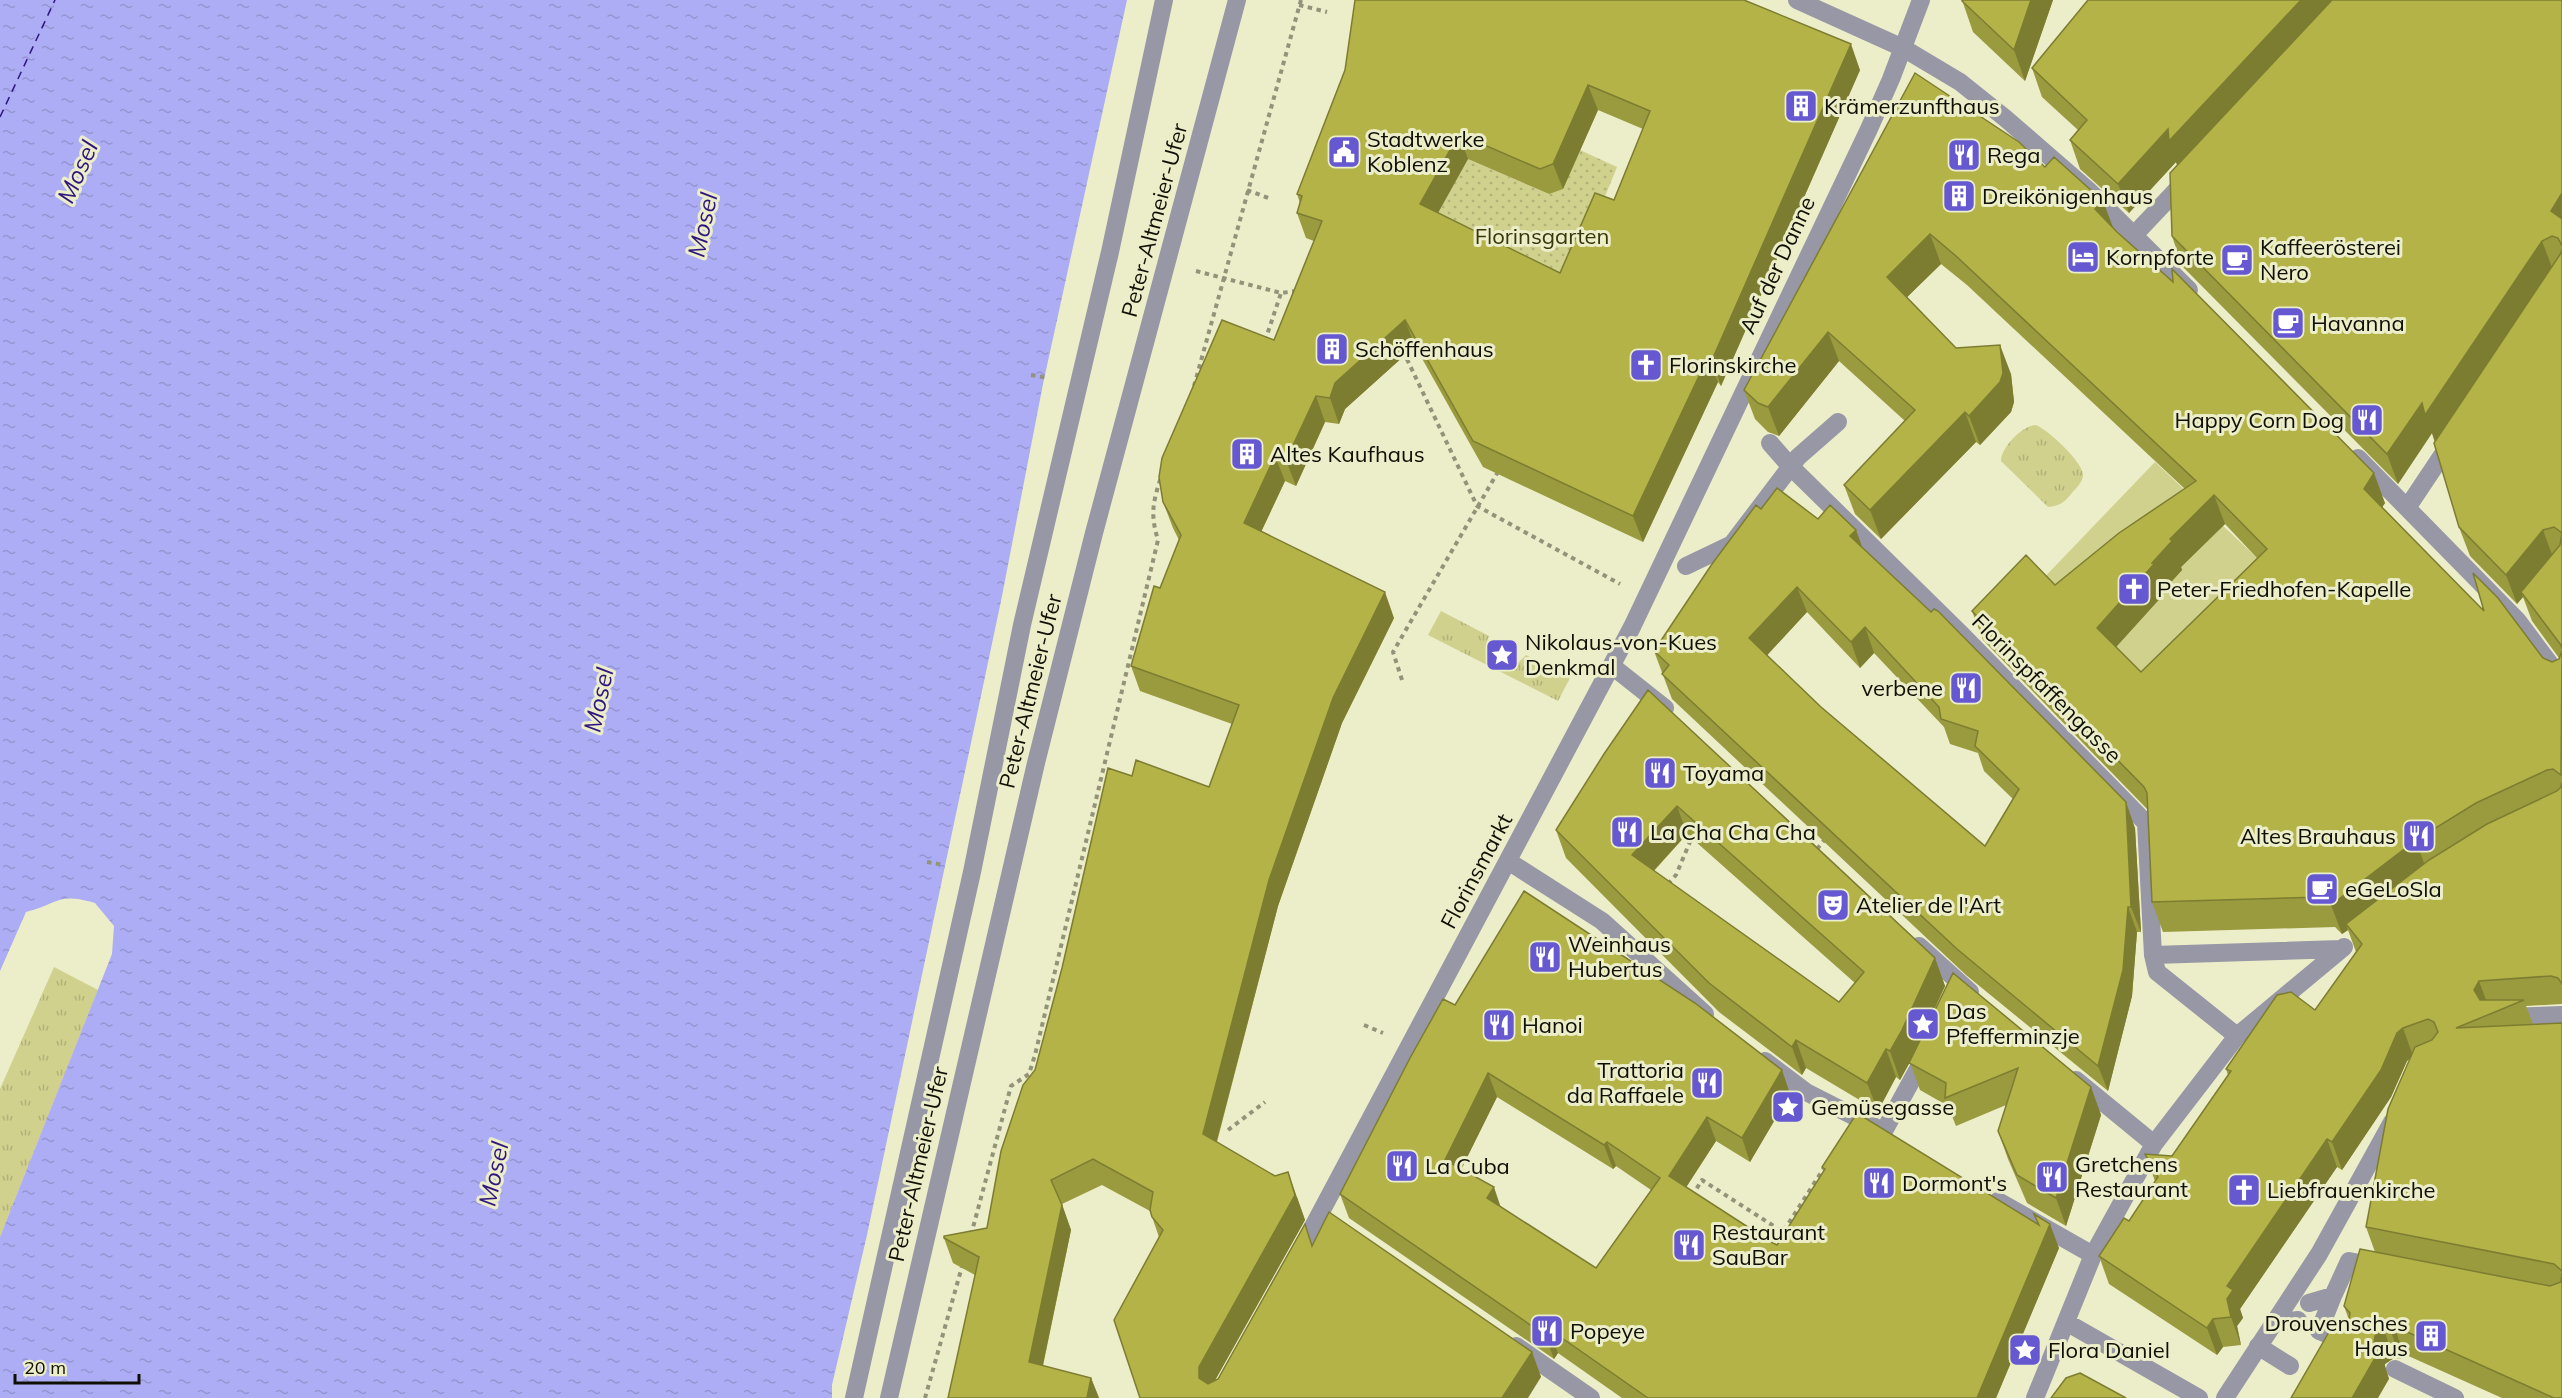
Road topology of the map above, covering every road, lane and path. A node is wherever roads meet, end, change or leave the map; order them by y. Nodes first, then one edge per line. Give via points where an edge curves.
1 (1164, 0) edge
2 (1238, 0) edge
3 (1797, 0) edge
4 (1921, 0) edge
5 (1300, 3) edge
6 (1327, 12) dead end
7 (1904, 48) junction
8 (2200, 165) edge
9 (1247, 190) junction
10 (1271, 199) dead end
11 (2135, 234) junction
12 (1193, 270) dead end
13 (1223, 279) junction
14 (1301, 290) edge
15 (1281, 293) junction
16 (2199, 300) edge
17 (1263, 347) edge
18 (1397, 350) edge
19 (1031, 375) dead end
20 (1056, 380) dead end
21 (1193, 390) edge
22 (1838, 422) dead end
23 (2464, 422) edge
24 (1770, 442) edge
25 (2349, 450) edge
26 (1503, 462) edge
27 (1790, 466) junction
28 (1163, 471) edge
29 (1477, 506) junction
30 (2408, 508) junction
31 (1670, 548) joint
32 (1686, 566) dead end
33 (1646, 598) junction
34 (2531, 606) edge
35 (2517, 620) junction
36 (1612, 666) junction
37 (1402, 680) dead end
38 (2562, 680) edge
39 (1676, 718) edge
40 (1830, 833) edge
41 (1692, 837) edge
42 (1817, 849) edge
43 (1508, 861) junction
44 (1662, 892) edge
45 (1909, 936) edge
46 (2357, 936) edge
47 (2341, 949) junction
48 (2153, 955) junction
49 (1959, 983) junction
50 (1950, 1003) edge
51 (1987, 1006) edge
52 (2562, 1015) edge
53 (2495, 1018) edge
54 (1365, 1025) dead end
55 (1721, 1028) edge
56 (1384, 1033) dead end
57 (2237, 1036) junction
58 (1931, 1043) edge
59 (1749, 1049) edge
60 (2061, 1067) edge
61 (1029, 1074) junction
62 (1035, 1083) edge
63 (1265, 1102) dead end
64 (2398, 1109) edge
65 (1228, 1130) dead end
66 (1884, 1131) junction
67 (1903, 1143) edge
68 (2154, 1143) junction
69 (1826, 1165) edge
70 (1983, 1191) edge
71 (1691, 1198) edge
72 (972, 1230) junction
73 (981, 1232) edge
74 (969, 1241) edge
75 (966, 1252) edge
76 (2093, 1255) junction
77 (2403, 1272) edge
78 (1287, 1274) edge
79 (2333, 1296) junction
80 (2309, 1304) dead end
81 (2298, 1320) dead end
82 (2066, 1322) junction
83 (2274, 1323) junction
84 (1499, 1334) edge
85 (2349, 1343) edge
86 (2258, 1346) junction
87 (2290, 1366) dead end
88 (2395, 1368) dead end
89 (2191, 1396) edge
90 (1587, 1397) edge
91 (854, 1398) edge
92 (889, 1398) edge
93 (925, 1398) edge
94 (2035, 1398) edge
95 (2225, 1398) edge
96 (2456, 1398) edge

1 - 91 street, Peter-Altmeier-Ufer via 1110,252 1022,625 972,872
2 - 92 street, Peter-Altmeier-Ufer via 1039,751
3 - 7 street
4 - 7 street, Auf der Danne
5 - 6 path
5 - 9 path
7 - 11 street via 1950,75 2006,118
7 - 31 street, Auf der Danne
8 - 11 street
9 - 10 path
9 - 13 path
11 - 16 street
12 - 13 path
13 - 15 path
13 - 21 path
14 - 15 path
15 - 17 path
18 - 29 path via 1405,355
19 - 20 path
22 - 27 street
23 - 30 street
24 - 27 street, Florinspfaffengasse
25 - 30 street
26 - 29 path
27 - 32 street via 1732,544
27 - 48 street, Florinspfaffengasse via 2146,823
28 - 61 path via 1153,502 1152,521 1158,540
29 - 33 path
29 - 37 path via 1393,652
30 - 35 street
31 - 33 street, Florinsmarkt
33 - 36 street, Florinsmarkt
34 - 35 street
35 - 38 street
36 - 39 street
36 - 43 street, Florinsmarkt
40 - 42 path
41 - 44 path via 1676,874
43 - 55 street via 1602,921
43 - 78 street, Florinsmarkt via 1326,1217
45 - 49 street
46 - 47 street
47 - 48 street
47 - 57 street via 2290,1003
48 - 57 street, Florinspfaffengasse via 2157,972
49 - 50 street
49 - 51 street
52 - 53 street
54 - 56 path
57 - 68 street
58 - 66 street
59 - 66 street via 1806,1092
60 - 68 street
61 - 62 path
61 - 72 path via 1011,1086
63 - 65 path
64 - 83 street via 2323,1255
66 - 67 street
68 - 76 street
69 - 71 path via 1783,1232 1702,1180
70 - 76 street
72 - 73 path
72 - 74 path
75 - 93 path
76 - 82 street
77 - 79 street via 2349,1261
79 - 80 street
79 - 85 street via 2319,1330
81 - 83 street
82 - 89 street
82 - 94 street
83 - 86 street
84 - 90 street
86 - 87 street
86 - 95 street
88 - 96 street

